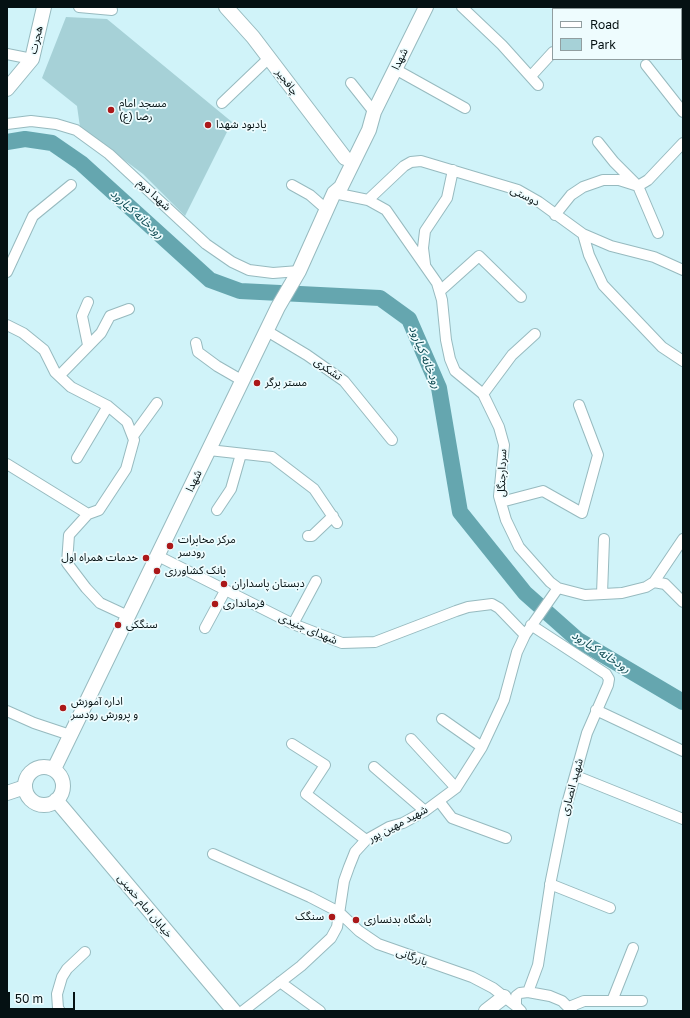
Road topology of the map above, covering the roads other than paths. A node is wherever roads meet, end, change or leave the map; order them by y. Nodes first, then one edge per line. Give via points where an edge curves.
1 (44, 7) edge
2 (79, 7) edge
3 (226, 7) edge
4 (426, 7) edge
5 (462, 7) edge
6 (112, 10) dead end
7 (552, 53) edge
8 (7, 54) edge
9 (269, 58) junction
10 (32, 59) junction
11 (646, 65) dead end
12 (395, 69) junction
13 (530, 76) junction
14 (352, 83) dead end
15 (538, 85) dead end
16 (7, 89) edge
17 (222, 103) dead end
18 (465, 108) dead end
19 (374, 112) junction
20 (683, 112) edge
21 (7, 124) edge
22 (598, 142) dead end
23 (683, 143) edge
24 (345, 158) junction
25 (453, 170) junction
26 (71, 185) dead end
27 (292, 185) dead end
28 (638, 186) junction
29 (334, 193) junction
30 (368, 200) junction
31 (326, 209) junction
32 (555, 214) junction
33 (658, 233) dead end
34 (583, 234) junction
35 (425, 264) junction
36 (683, 270) edge
37 (299, 271) junction
38 (7, 272) edge
39 (440, 291) junction
40 (521, 297) dead end
41 (88, 302) dead end
42 (129, 309) dead end
43 (7, 325) edge
44 (267, 331) junction
45 (535, 334) dead end
46 (196, 343) dead end
47 (88, 345) junction
48 (683, 361) edge
49 (59, 376) junction
50 (242, 381) junction
51 (483, 394) junction
52 (156, 403) dead end
53 (578, 405) dead end
54 (108, 406) junction
55 (133, 436) junction
56 (392, 440) dead end
57 (209, 450) junction
58 (240, 454) junction
59 (77, 458) dead end
60 (7, 464) edge
61 (501, 502) junction
62 (218, 510) dead end
63 (88, 514) junction
64 (308, 536) dead end
65 (604, 539) dead end
66 (683, 539) edge
67 (158, 556) junction
68 (316, 581) dead end
69 (654, 582) junction
70 (558, 588) junction
71 (225, 591) junction
72 (602, 594) junction
73 (683, 602) edge
74 (128, 616) junction
75 (533, 622) junction
76 (293, 624) junction
77 (205, 628) dead end
78 (525, 635) junction
79 (596, 710) junction
80 (7, 711) edge
81 (442, 719) dead end
82 (70, 736) junction
83 (412, 739) dead end
84 (292, 744) dead end
85 (482, 747) junction
86 (683, 751) edge
87 (374, 767) dead end
88 (54, 769) junction
89 (576, 776) junction
90 (25, 787) junction
91 (456, 788) junction
92 (7, 793) edge
93 (56, 800) junction
94 (439, 801) junction
95 (425, 811) junction
96 (683, 819) edge
97 (506, 838) dead end
98 (366, 840) junction
99 (214, 854) dead end
100 (550, 884) junction
101 (610, 908) dead end
102 (339, 912) junction
103 (633, 948) dead end
104 (85, 952) dead end
105 (280, 982) junction
106 (493, 988) junction
107 (524, 992) junction
108 (504, 997) junction
109 (612, 1001) junction
110 (642, 1001) dead end
111 (518, 1008) edge
112 (570, 1009) edge
113 (60, 1011) edge
114 (234, 1011) edge
115 (243, 1011) edge
116 (320, 1011) edge
117 (486, 1011) edge

1 - 10 main road, هجرت
2 - 6 street
3 - 9 main road, چافجیر
4 - 12 main road, شهدا
5 - 13 street
7 - 13 street
8 - 10 street
9 - 17 street
9 - 24 main road, چافجیر
10 - 16 main road, هجرت
11 - 20 street
12 - 18 street
12 - 19 main road, شهدا
13 - 15 street
14 - 19 street
19 - 24 main road, شهدا via 360,126
19 - 29 main road, شهدا via 369,130 352,166 341,187
21 - 37 street, شهدا دوم via 31,121 76,130 109,154 206,244 232,262 249,270 273,273
22 - 28 street
23 - 28 street via 648,180
24 - 29 main road, شهدا via 333,182
25 - 30 street, دوستی via 421,161 411,162
25 - 32 street, دوستی via 518,190
25 - 35 street via 447,198 425,231
26 - 38 street via 33,216
27 - 31 street
28 - 32 street via 619,180 603,180 571,194
28 - 33 street
29 - 30 street, سردارجنگل
29 - 31 main road, شهدا
30 - 35 street, سردارجنگل via 386,210
31 - 37 main road, شهدا
32 - 34 street, دوستی
34 - 36 street, دوستی via 611,246 654,257
34 - 48 street via 589,255 603,285 662,347
35 - 39 street, سردارجنگل
37 - 44 main road, شهدا
39 - 40 street via 479,256
39 - 51 street, سردارجنگل via 450,359 455,371
41 - 47 street via 82,316
42 - 47 street via 110,316 101,333
43 - 49 street via 23,333 44,350
44 - 50 main road, شهدا
44 - 56 street, تشکری via 307,354 344,381
45 - 51 street via 512,355
46 - 50 street via 198,352
47 - 49 street
49 - 54 street via 71,387
50 - 57 main road, شهدا
51 - 61 street, سردارجنگل via 499,427 504,445 499,496
52 - 55 street
53 - 61 street via 598,455 582,513 543,491
54 - 55 street via 128,422
54 - 59 street
55 - 63 street via 126,469 99,510
57 - 58 street
57 - 67 main road, شهدا
58 - 62 street via 231,489
58 - 64 street via 272,457 314,489 335,520 312,536
60 - 63 street
61 - 70 street, سردارجنگل via 506,520 519,547 534,566
63 - 74 street via 69,536 67,564 100,603
65 - 72 street
66 - 69 street
67 - 71 street, شهدای جنیدی
67 - 74 main road, شهدا
68 - 76 street
69 - 72 street, سردارجنگل via 646,587 622,593
69 - 73 street via 665,584
70 - 72 street, سردارجنگل via 585,595
70 - 75 street, شهید مهین پور
71 - 76 street, شهدای جنیدی
71 - 77 street
74 - 82 main road, شهدا
75 - 78 street, شهید مهین پور
75 - 79 street, شهید انصاری via 606,674 609,679 608,685
76 - 78 street, شهدای جنیدی via 342,643 374,642 468,607 492,604
78 - 85 street, شهید مهین پور via 517,652 504,700
79 - 86 street
79 - 89 street, شهید انصاری
80 - 82 street via 34,724
81 - 85 street
82 - 88 main road, شهدا
83 - 91 street
84 - 98 street via 325,765 306,794
85 - 91 street, شهید مهین پور
87 - 95 street
88 - 90 main road via 42,767 32,771
88 - 93 main road via 59,773 63,784 63,790
89 - 96 street
89 - 100 street, شهید انصاری via 565,811
90 - 92 main road
90 - 93 main road via 29,798 40,804
91 - 94 street, شهید مهین پور
93 - 114 main road, خیابان امام خمینی
94 - 95 street, شهید مهین پور
94 - 97 street via 452,818
95 - 98 street, شهید مهین پور
98 - 102 street, شهید مهین پور via 355,852 349,867
99 - 102 street, بازرگانی
100 - 101 street
100 - 107 street, شهید انصاری via 542,949 538,965
102 - 105 street, شهید مهین پور via 337,927 331,938
102 - 106 street, بازرگانی via 359,931 378,944 472,977
103 - 109 street
104 - 113 street via 62,977 58,994
105 - 115 street, شهید مهین پور
105 - 116 street
106 - 107 street
106 - 108 street
107 - 111 street, شهید انصاری via 516,996
107 - 112 street via 550,996 562,1001
108 - 111 street
108 - 117 main road
109 - 110 street
109 - 112 street via 584,1002

